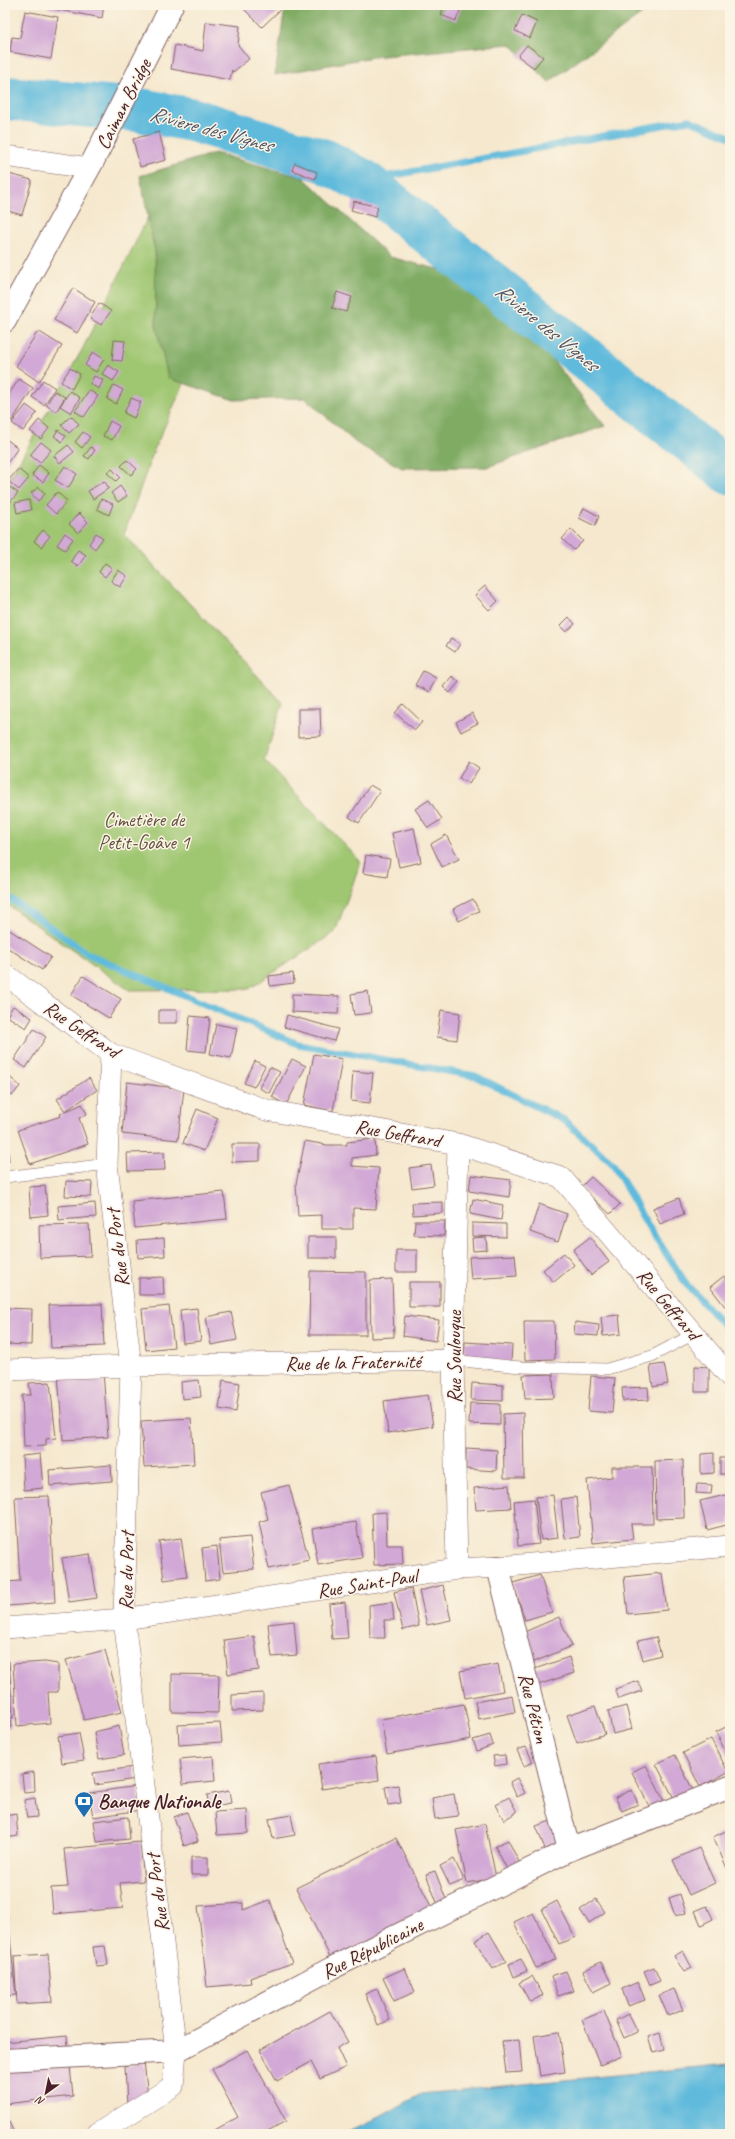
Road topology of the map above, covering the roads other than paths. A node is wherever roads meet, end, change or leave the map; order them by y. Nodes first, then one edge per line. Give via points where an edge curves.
1 (172, 5) edge
2 (5, 156) edge
3 (91, 164) junction
4 (5, 321) edge
5 (5, 974) edge
6 (111, 1054) junction
7 (458, 1144) junction
8 (107, 1164) junction
9 (5, 1177) edge
10 (694, 1334) junction
11 (453, 1360) junction
12 (131, 1366) junction
13 (5, 1370) edge
14 (730, 1377) edge
15 (730, 1546) edge
16 (498, 1567) junction
17 (457, 1569) junction
18 (124, 1619) junction
19 (5, 1628) edge
20 (730, 1787) edge
21 (569, 1850) junction
22 (176, 2051) junction
23 (5, 2060) edge
24 (97, 2134) edge

1 - 3 street, Caiman Bridge
2 - 3 street
3 - 4 street, Caiman Bridge
5 - 6 street, Rue Geffrard
6 - 7 street, Rue Geffrard via 266,1110
6 - 8 street, Rue du Port
7 - 10 street, Rue Geffrard via 561,1177
7 - 11 street, Rue Soulouque
8 - 9 lane
8 - 12 street, Rue du Port
10 - 11 lane, Rue de la Fraternité via 652,1356 607,1369 520,1368
10 - 14 street, Rue Geffrard
11 - 12 street, Rue de la Fraternité
11 - 17 street, Rue Soulouque
12 - 13 street, Rue de la Fraternité
12 - 18 street, Rue du Port
15 - 16 street, Rue Saint-Paul
16 - 17 street, Rue Saint-Paul
16 - 21 street, Rue Pétion
17 - 18 street, Rue Saint-Paul
18 - 19 street, Rue Saint-Paul
18 - 22 street, Rue du Port
20 - 21 street, Rue Républicaine
21 - 22 street, Rue Républicaine via 332,1968
22 - 23 street, Rue Républicaine
22 - 24 street, Rue du Port via 173,2086

